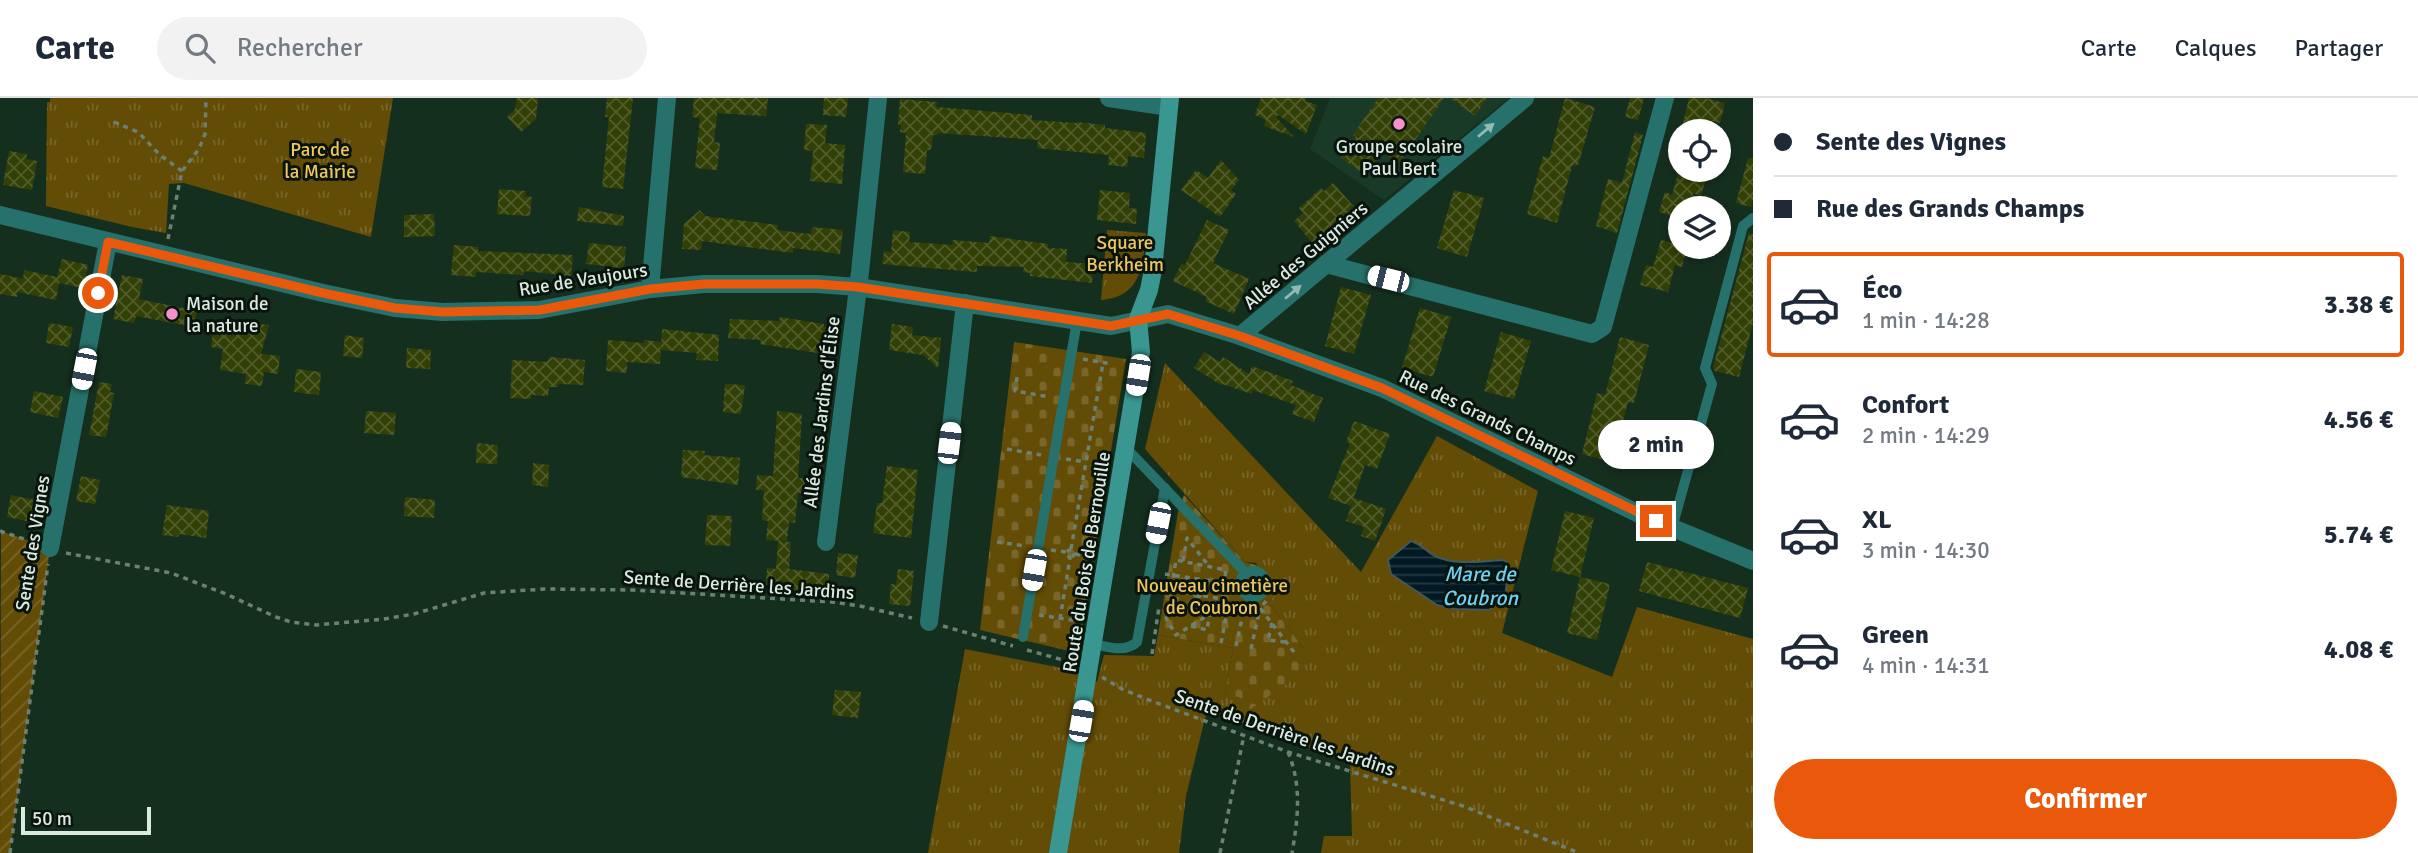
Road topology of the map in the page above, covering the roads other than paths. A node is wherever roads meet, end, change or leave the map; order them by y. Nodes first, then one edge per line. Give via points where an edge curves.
1 (667, 98) edge
2 (878, 98) edge
3 (1109, 98) edge
4 (1525, 98) edge
5 (1665, 98) edge
6 (1169, 102) edge
7 (0, 215) edge
8 (1753, 218) edge
9 (108, 242) junction
10 (1326, 264) junction
11 (858, 287) junction
12 (650, 289) junction
13 (965, 303) junction
14 (1138, 319) junction
15 (1077, 321) junction
16 (1240, 336) junction
17 (1126, 449) junction
18 (1165, 488) junction
19 (1672, 528) junction
20 (826, 542) dead end
21 (50, 548) road end
22 (1753, 561) edge
23 (1246, 573) junction
24 (929, 622) road end
25 (1023, 637) dead end
26 (1093, 644) junction
27 (1058, 853) edge

1 - 12 street
2 - 11 street, Allée des Jardins d'Élise
3 - 6 street
10 -> 4 street, Allée des Guigniers
5 - 10 street via 1603,327 1592,334
6 - 14 street via 1153,270
7 - 9 street, Rue de Vaujours
8 - 19 lane via 1744,226 1705,368 1712,384
9 - 12 street, Rue de Vaujours via 395,308 540,310
9 - 21 street, Sente des Vignes
16 -> 10 street, Allée des Guigniers
11 - 12 street, Rue de Vaujours via 716,284
11 - 13 street, Rue de Vaujours
11 - 20 street, Allée des Jardins d'Élise
13 - 15 street, Rue de Vaujours
13 - 24 street
14 - 15 street, Rue de Vaujours via 1111,326
14 - 16 street, Rue des Grands Champs via 1168,314
14 - 17 street, Route du Bois de Bernouille via 1141,352
15 - 25 lane
16 - 19 street, Rue des Grands Champs via 1382,388
17 - 18 lane
17 - 26 street, Route du Bois de Bernouille
18 - 23 lane
18 - 26 lane via 1136,642 1125,649
19 - 22 street, Rue des Grands Champs
23 - 23 lane via 1240,585 1255,597 1266,586 1265,578 1254,571
26 - 27 street, Route du Bois de Bernouille

